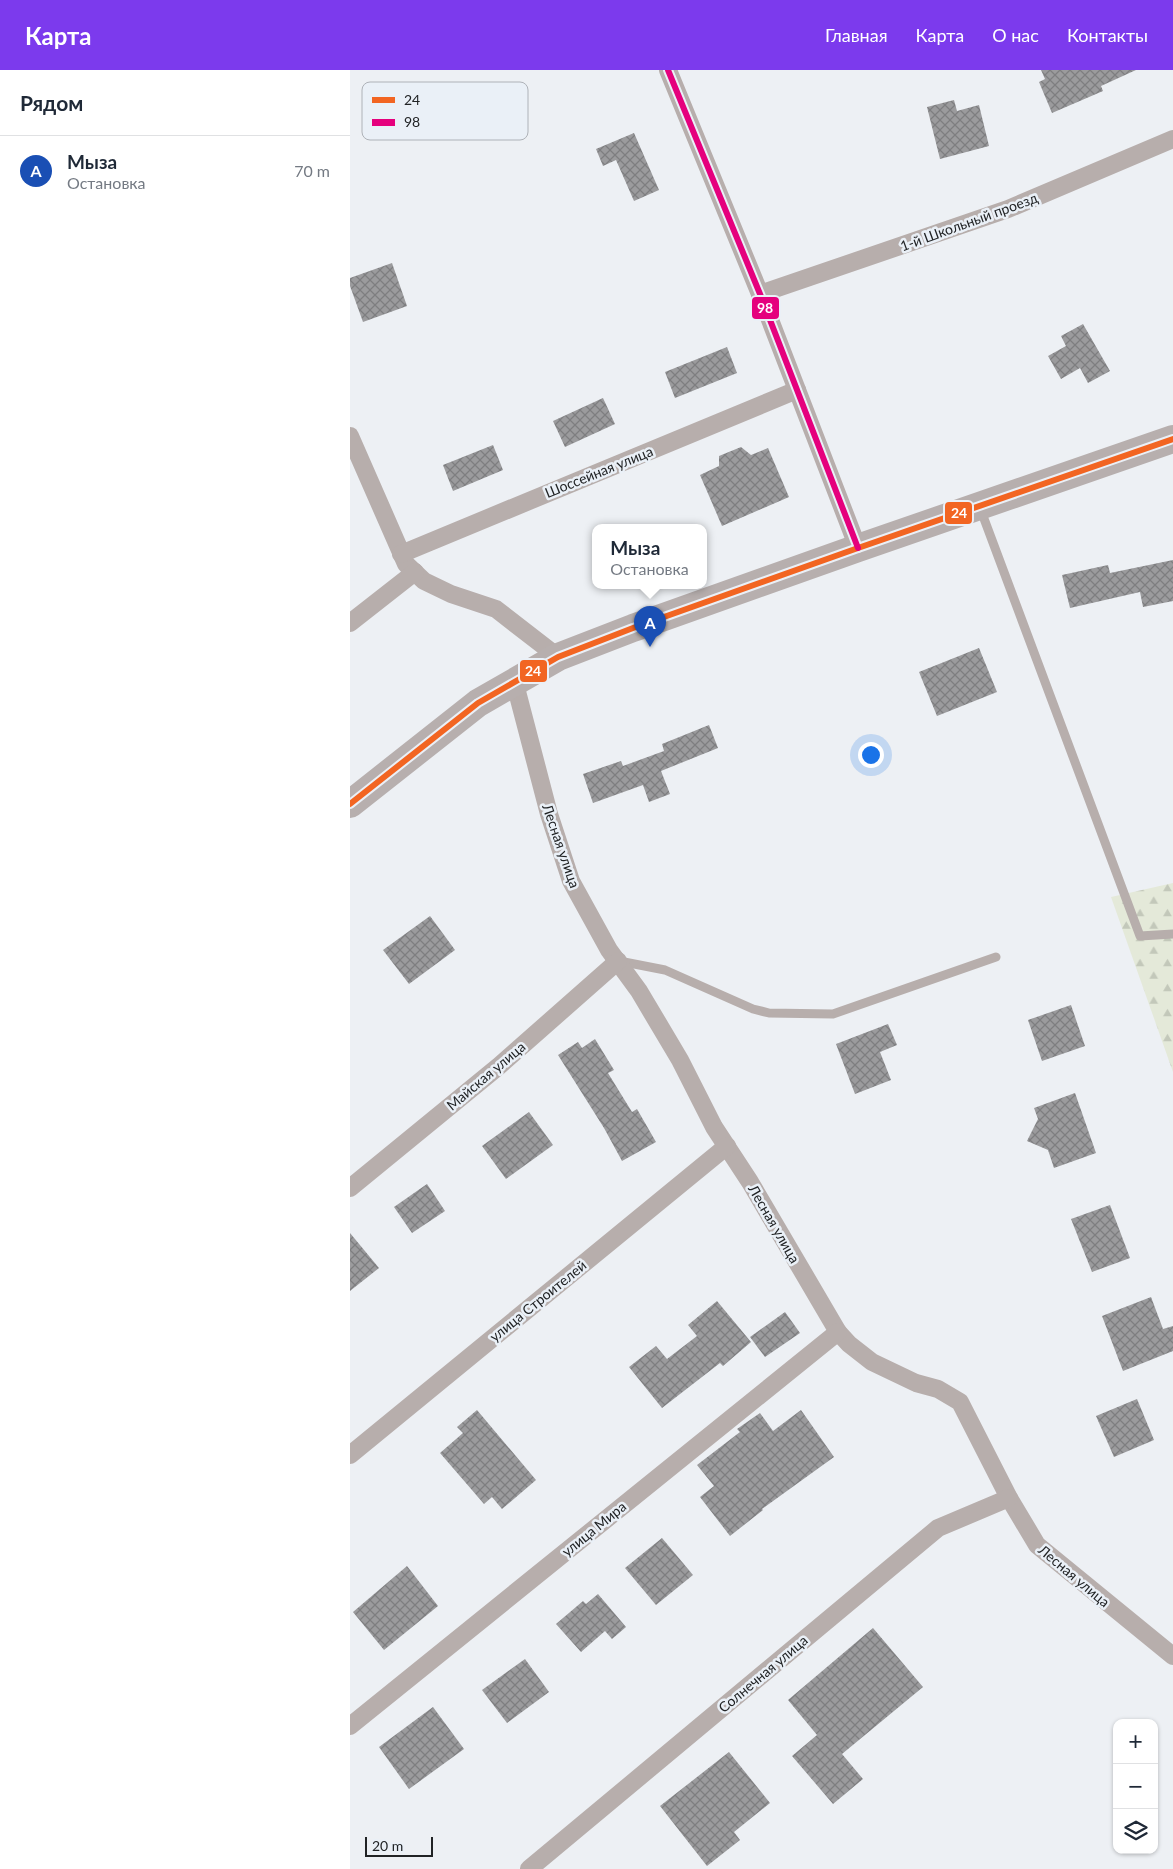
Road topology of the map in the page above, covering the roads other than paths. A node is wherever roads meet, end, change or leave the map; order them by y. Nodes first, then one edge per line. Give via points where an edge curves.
1 (668, 70) edge
2 (1173, 139) edge
3 (760, 294) junction
4 (797, 390) junction
5 (350, 436) edge
6 (1173, 439) edge
7 (979, 506) junction
8 (858, 548) junction
9 (402, 554) junction
10 (415, 572) junction
11 (350, 623) edge
12 (558, 657) junction
13 (514, 680) junction
14 (350, 804) edge
15 (1173, 934) edge
16 (996, 957) dead end
17 (618, 961) junction
18 (727, 1146) junction
19 (350, 1188) edge
20 (838, 1332) junction
21 (350, 1455) edge
22 (1009, 1498) junction
23 (1173, 1656) edge
24 (350, 1726) edge
25 (529, 1869) edge

1 - 3 street
2 - 3 street, 1-й Школьный проезд via 1008,209
3 - 4 street
4 - 8 street
4 - 9 street, Шоссейная улица
5 - 9 street
6 - 7 main road
7 - 8 main road
7 - 15 lane via 1140,936
8 - 12 main road
9 - 10 street via 406,564
10 - 11 street
10 - 12 street via 451,594 496,609
12 - 13 main road
13 - 14 main road via 444,728
13 - 17 street, Лесная улица via 549,814 571,881
16 - 17 lane via 833,1014 809,1015 753,1009 665,970
17 - 18 street, Лесная улица via 680,1060
17 - 19 street, Майская улица via 499,1066
18 - 20 street, Лесная улица
18 - 21 street, улица Строителей
20 - 22 street, Лесная улица via 872,1362 916,1383 938,1389 960,1402
20 - 24 street, улица Мира
22 - 23 street, Лесная улица via 1037,1545
22 - 25 street, Солнечная улица via 938,1528

